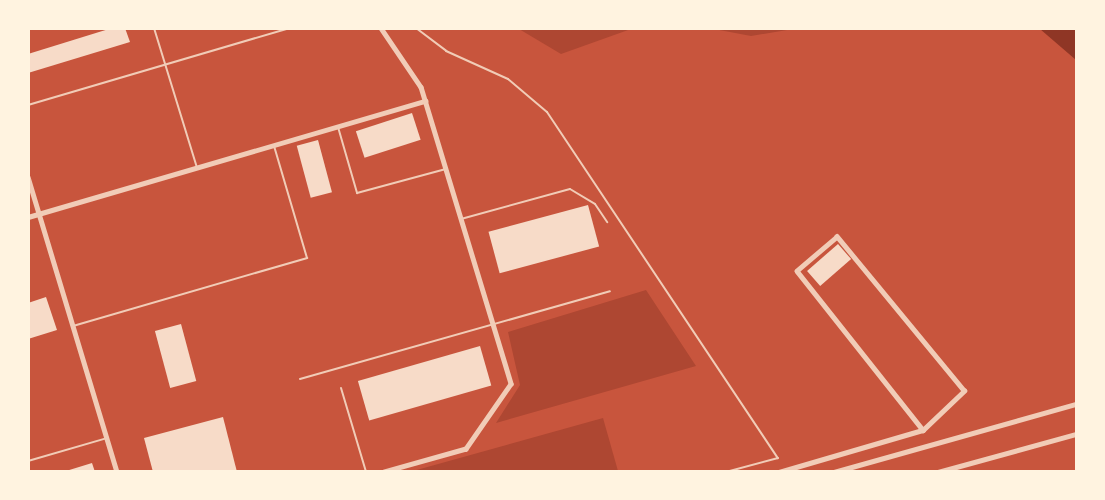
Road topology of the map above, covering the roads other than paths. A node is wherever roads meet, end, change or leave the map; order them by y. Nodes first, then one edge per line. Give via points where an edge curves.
1 (154, 28) edge
2 (290, 28) edge
3 (381, 28) edge
4 (416, 28) edge
5 (166, 65) junction
6 (426, 101) junction
7 (28, 105) edge
8 (338, 127) junction
9 (274, 146) junction
10 (197, 168) junction
11 (446, 169) junction
12 (28, 177) edge
13 (39, 214) junction
14 (28, 217) edge
15 (461, 219) junction
16 (607, 222) dead end
17 (610, 291) dead end
18 (73, 326) junction
19 (494, 326) junction
20 (300, 380) dead end
21 (341, 388) dead end
22 (1077, 404) edge
23 (922, 430) junction
24 (1077, 434) edge
25 (107, 438) junction
26 (28, 461) edge
27 (963, 465) junction
28 (117, 471) edge
29 (366, 471) edge
30 (384, 471) edge
31 (726, 471) edge
32 (779, 471) edge
33 (834, 471) edge
34 (938, 471) edge
35 (965, 471) edge

1 - 5 lane
2 - 5 lane
3 - 6 street via 417,77
4 - 31 lane via 446,51 508,79 547,112 778,458
5 - 7 lane
5 - 10 lane
6 - 8 street
6 - 11 street
8 - 9 street
8 - 11 lane via 357,193
9 - 10 street
9 - 18 lane via 307,258
10 - 13 street
11 - 15 street
12 - 13 street
13 - 14 street
13 - 18 street
15 - 16 lane via 570,189 596,204
15 - 19 street
17 - 19 lane
18 - 25 street
19 - 20 lane
19 - 30 street via 511,384 466,449
21 - 29 lane
22 - 33 street
23 - 23 street via 964,391 837,237 796,271
23 - 32 street
24 - 27 street
25 - 26 lane
25 - 28 street
27 - 34 street
27 - 35 street

